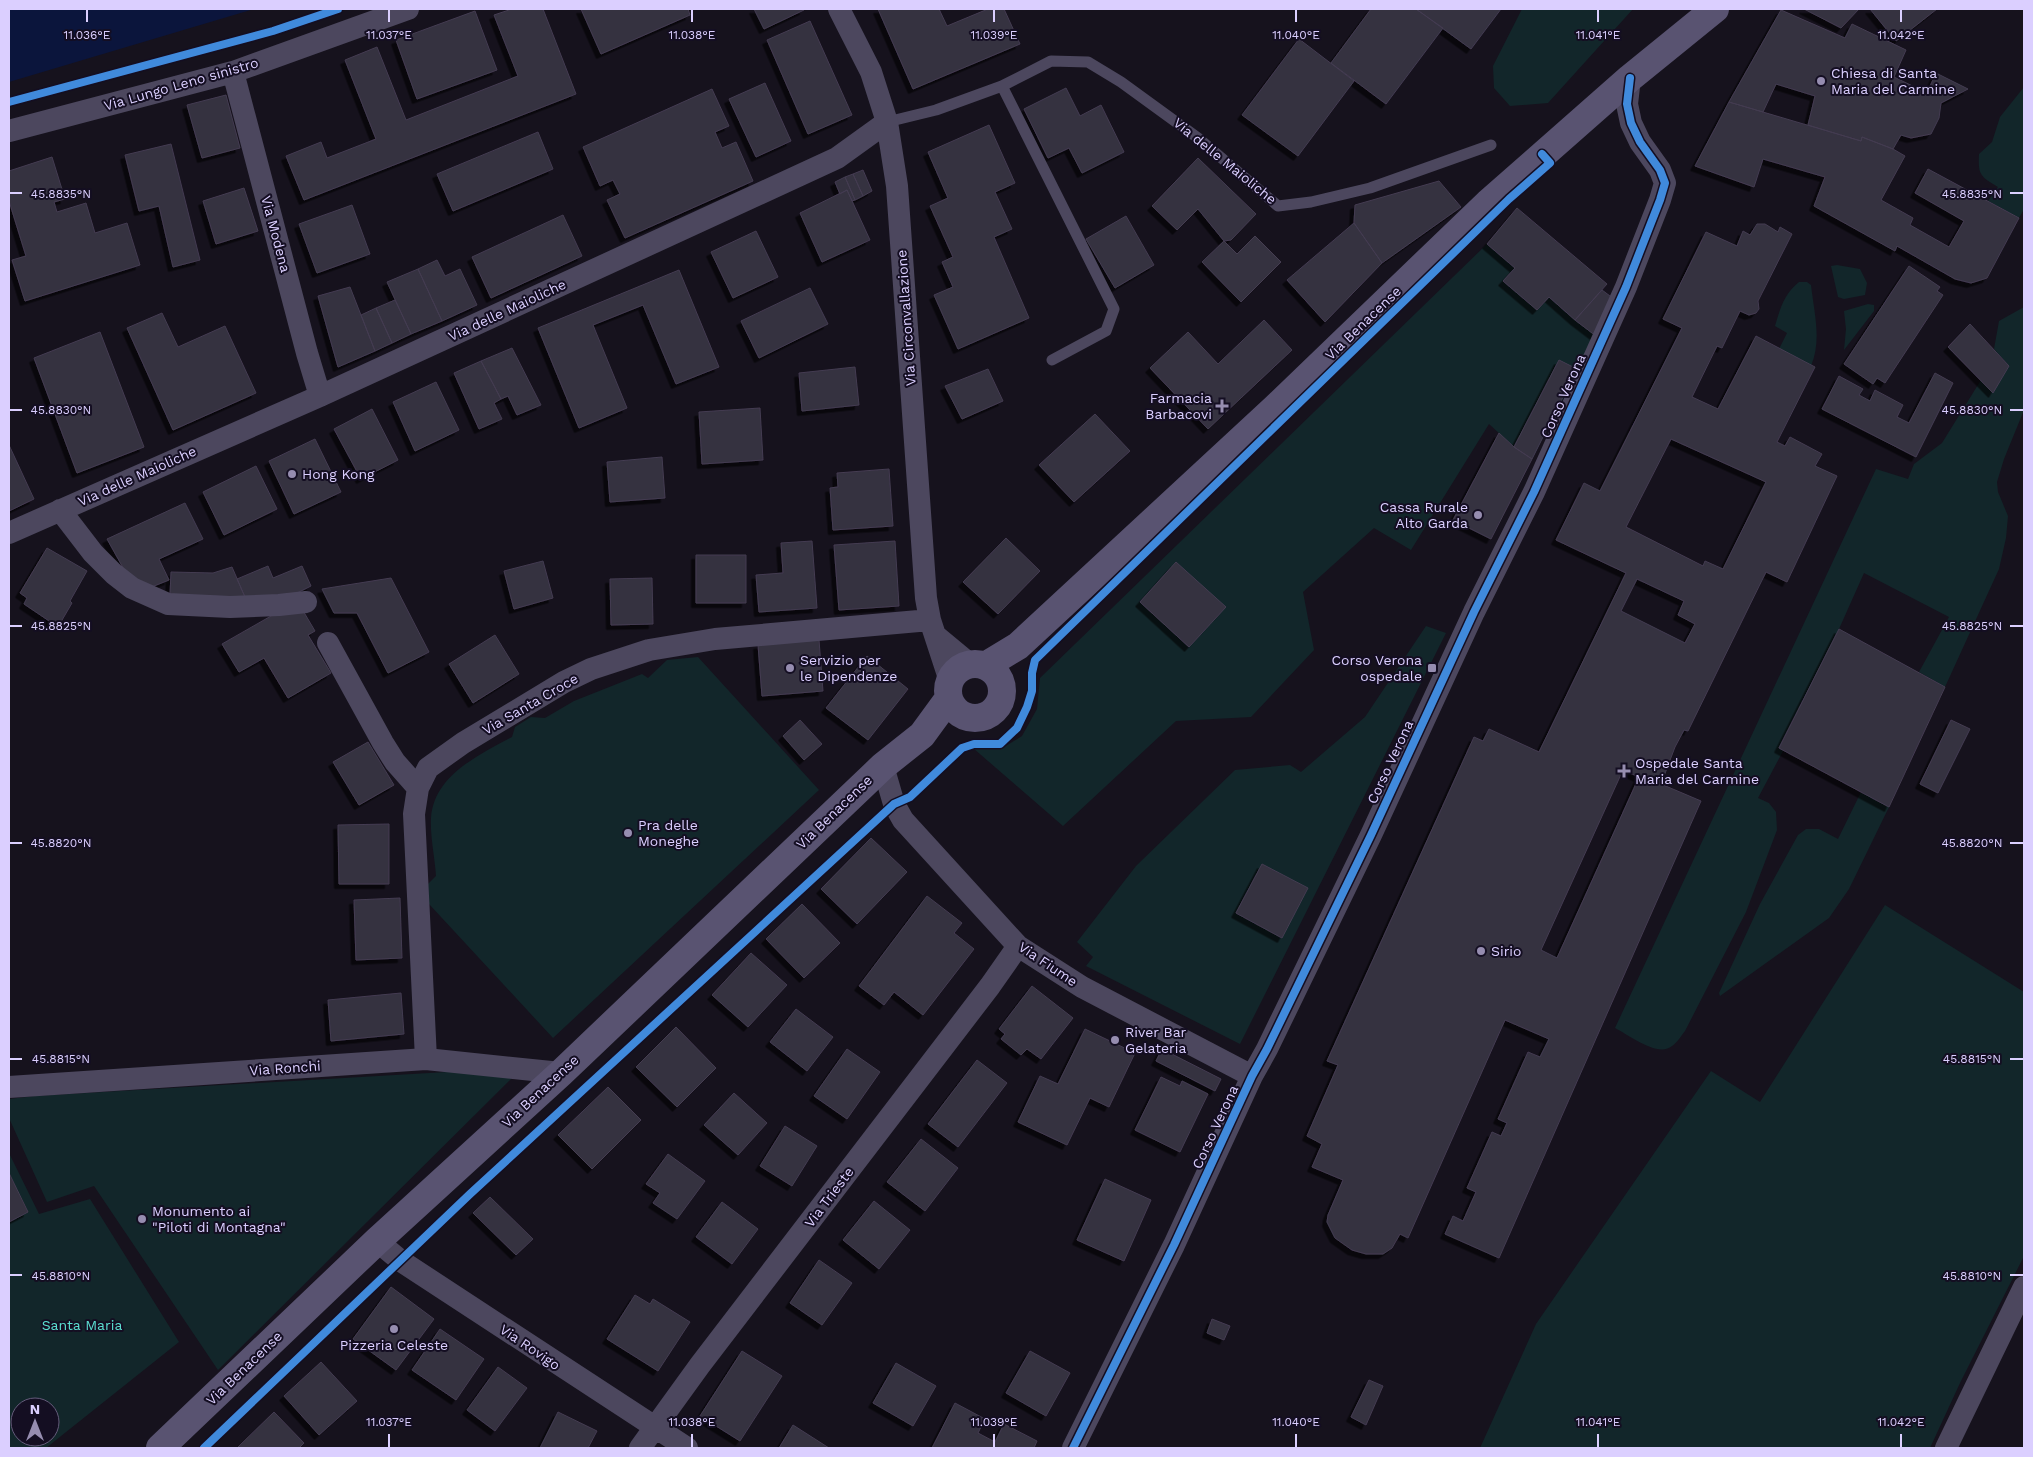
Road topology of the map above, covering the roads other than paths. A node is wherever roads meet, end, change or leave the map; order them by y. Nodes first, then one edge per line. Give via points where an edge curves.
1 (408, 9) edge
2 (839, 9) edge
3 (1715, 9) edge
4 (233, 72) junction
5 (1630, 78) junction
6 (1002, 86) junction
7 (887, 122) junction
8 (9, 131) edge
9 (1491, 145) dead end
10 (1052, 360) dead end
11 (320, 396) junction
12 (60, 510) junction
13 (9, 533) edge
14 (306, 602) dead end
15 (933, 628) junction
16 (328, 643) dead end
17 (1018, 646) junction
18 (964, 678) junction
19 (1002, 691) junction
20 (970, 717) junction
21 (922, 735) junction
22 (883, 766) junction
23 (418, 788) junction
24 (1018, 946) junction
25 (426, 1059) junction
26 (561, 1073) junction
27 (1252, 1076) junction
28 (9, 1086) edge
29 (377, 1241) junction
30 (2024, 1288) edge
31 (655, 1428) junction
32 (160, 1448) edge
33 (640, 1448) edge
34 (687, 1448) edge
35 (1072, 1448) edge
36 (1946, 1448) edge

1 - 4 street, Via Lungo Leno sinistro
2 - 7 street, Via Circonvallazione via 871,72
3 - 5 main road, Via Benacense
4 - 8 street, Via Lungo Leno sinistro
4 - 11 street, Via Modena
5 - 17 main road, Via Benacense via 1488,203 1275,408
5 - 27 street, Corso Verona via 1627,104 1631,123 1665,182 1660,200 1626,287 1534,492
6 - 7 lane, Via delle Maioliche via 936,110
6 - 9 lane, Via delle Maioliche via 1051,61 1088,62 1198,138 1278,206 1370,188
6 - 10 lane via 1114,309 1106,331
7 - 11 street, Via delle Maioliche via 837,158
7 - 15 street, Via Circonvallazione via 897,186 926,598
11 - 12 street, Via delle Maioliche
12 - 13 street, Via delle Maioliche
12 - 14 street via 93,553 114,574 132,588 168,604 230,607
15 - 18 street
15 - 23 street, Via Santa Croce via 715,639 649,650 564,682 463,742 428,768
16 - 23 street via 395,762
17 - 18 main road, Via Benacense
17 - 19 main road, Via Benacense
18 - 19 main road via 997,676
18 - 20 main road via 957,711
18 - 21 main road, Via Benacense
19 - 20 main road, Via Benacense via 992,711 978,718
20 - 21 main road, Via Benacense
21 - 22 main road, Via Benacense
22 - 24 street, Via Fiume via 894,804 903,820
22 - 26 main road, Via Benacense
23 - 25 street, Via Santa Croce via 414,814
24 - 27 street, Via Fiume via 1082,988
24 - 31 street, Via Trieste
25 - 26 street, Via Ronchi
25 - 28 street, Via Ronchi
26 - 29 main road, Via Benacense
27 - 35 street, Corso Verona via 1174,1245
29 - 31 street, Via Rovigo via 402,1261
29 - 32 main road, Via Benacense
30 - 36 street
31 - 33 street, Via Trieste
31 - 34 street, Via Rovigo

